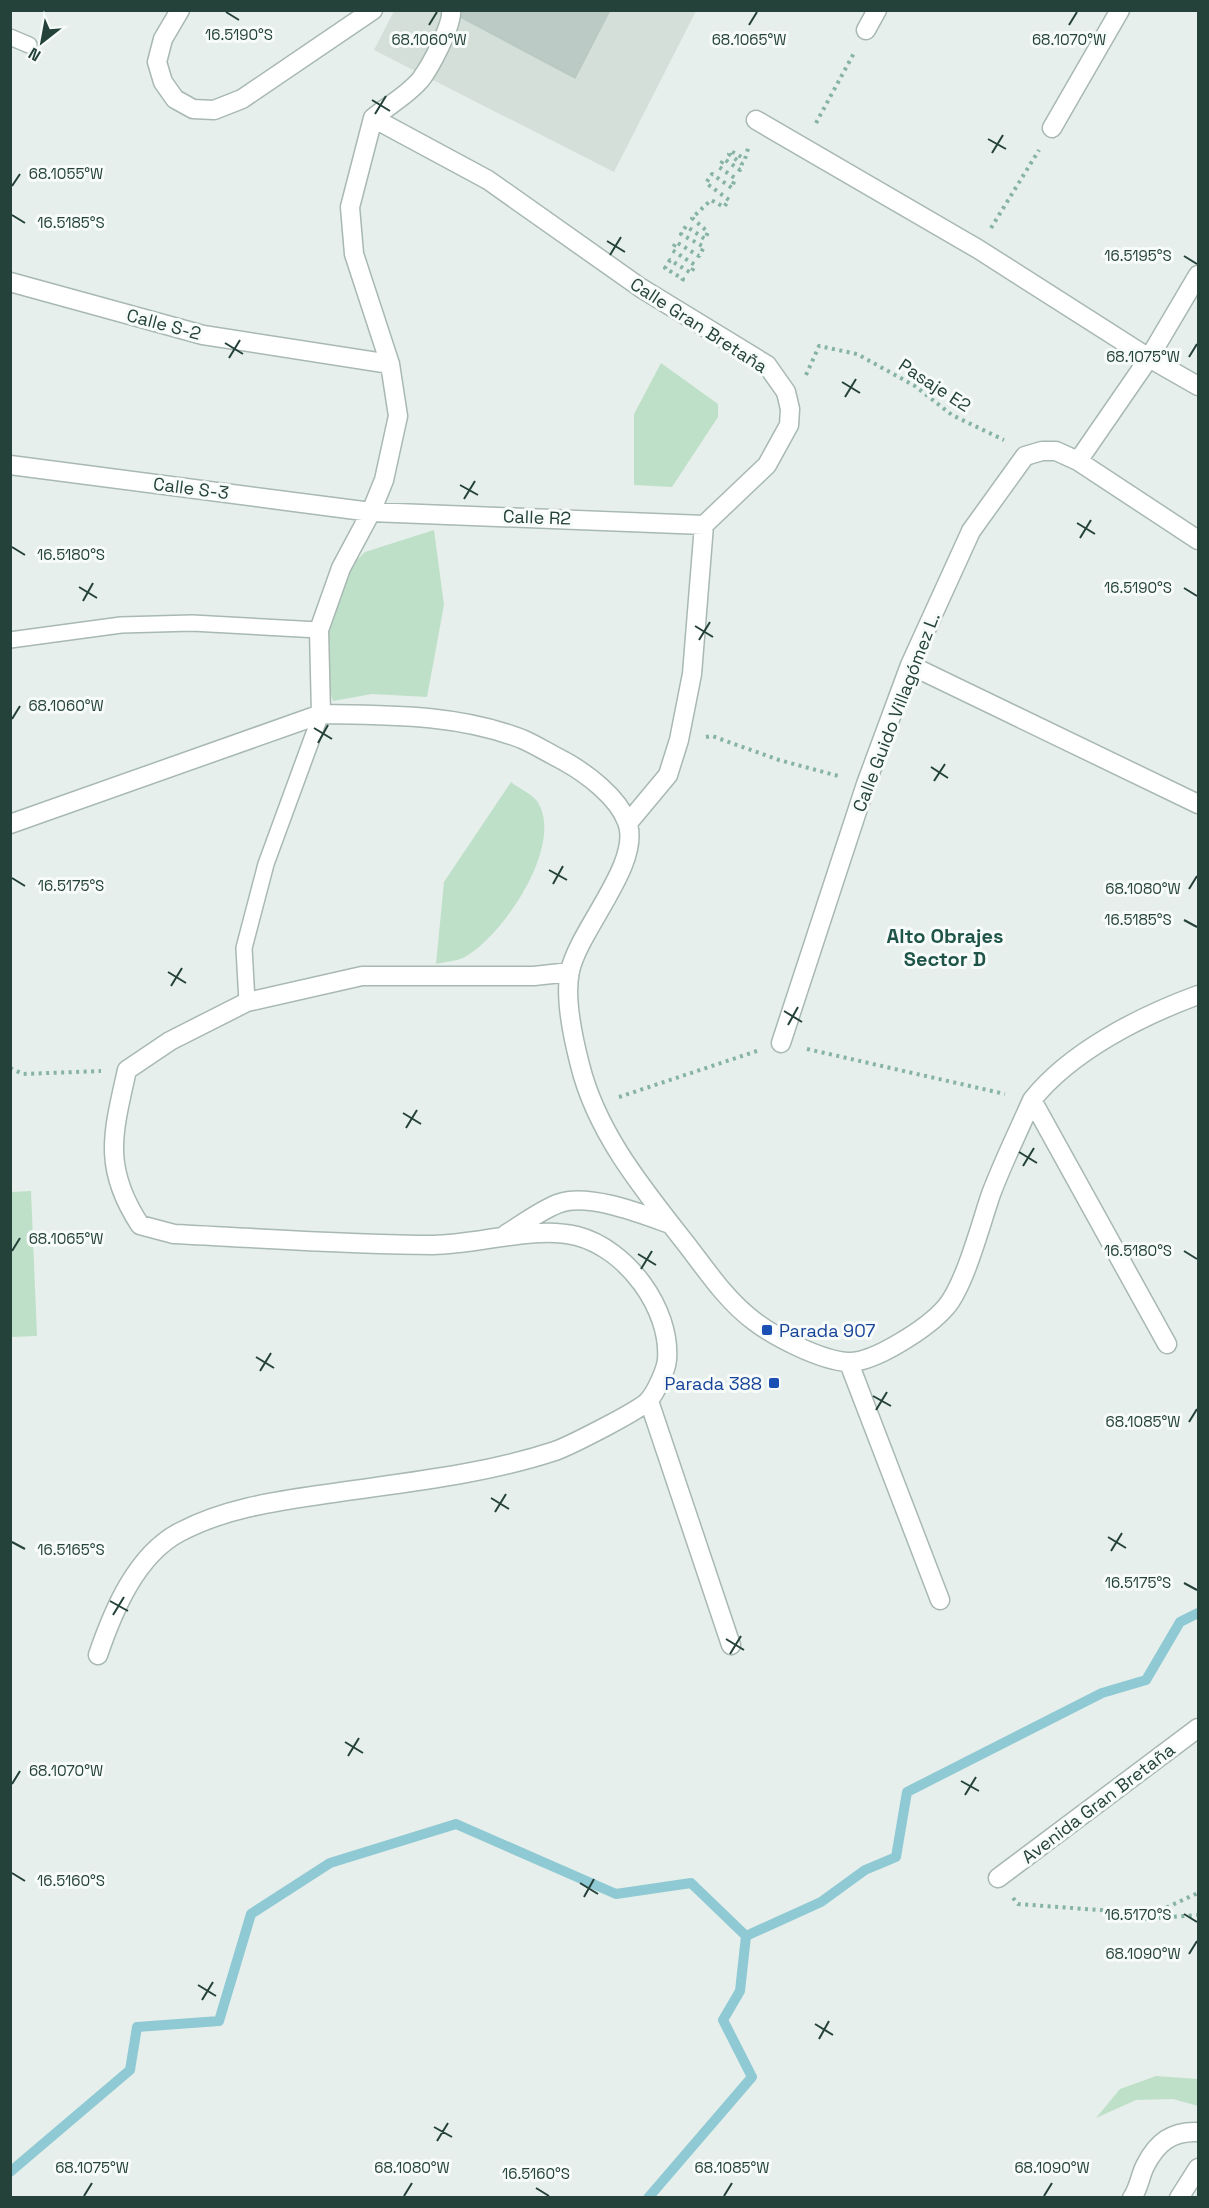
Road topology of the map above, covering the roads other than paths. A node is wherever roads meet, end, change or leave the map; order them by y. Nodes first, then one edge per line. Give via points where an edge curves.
1 (180, 10) edge
2 (373, 10) edge
3 (450, 10) edge
4 (877, 10) edge
5 (1120, 10) edge
6 (866, 30) road end
7 (10, 37) edge
8 (29, 45) dead end
9 (373, 118) junction
10 (756, 120) road end
11 (1052, 128) road end
12 (1198, 275) edge
13 (10, 282) edge
14 (1149, 358) junction
15 (390, 364) junction
16 (1198, 386) edge
17 (1078, 461) junction
18 (10, 465) edge
19 (371, 512) junction
20 (704, 525) junction
21 (1198, 540) edge
22 (319, 630) junction
23 (10, 640) edge
24 (910, 665) junction
25 (321, 714) junction
26 (1198, 804) edge
27 (628, 823) junction
28 (10, 824) edge
29 (570, 972) junction
30 (1198, 995) edge
31 (247, 1002) junction
32 (781, 1043) road end
33 (1032, 1100) junction
34 (670, 1224) junction
35 (496, 1240) junction
36 (1167, 1344) dead end
37 (849, 1363) junction
38 (649, 1401) junction
39 (940, 1600) dead end
40 (731, 1645) dead end
41 (98, 1655) dead end
42 (1198, 1728) edge
43 (998, 1878) road end
44 (1198, 2132) edge
45 (1198, 2168) edge
46 (1132, 2198) edge
47 (1179, 2198) edge

1 - 2 street via 163,39 157,62 163,82 176,99 193,110 214,110 242,99
3 - 9 street via 445,34 420,80
4 - 6 street
5 - 11 street
7 - 8 lane
9 - 15 street via 350,207 354,254
9 - 20 street, Calle Gran Bretaña via 488,180 641,288 767,365 786,392 789,425 767,465
10 - 14 street via 978,249
12 - 14 street
13 - 15 street, Calle S-2 via 203,335
14 - 16 street
14 - 17 street
15 - 19 street via 398,416 384,480
17 - 21 street
17 - 24 street, Calle Guido Villagómez L. via 1056,451 1032,453 1020,462 971,531
18 - 19 street, Calle S-3
19 - 20 street, Calle R2
19 - 22 street via 341,568
20 - 27 street via 692,674 679,740 668,775
22 - 23 lane via 192,623 133,625
22 - 25 street
24 - 26 street
24 - 32 street, Calle Guido Villagómez L. via 866,784
25 - 27 street via 413,715 478,725 523,740 580,769 604,790
25 - 28 street
25 - 31 lane via 266,864 244,948
27 - 29 street via 627,854 617,880 585,932
29 - 31 street via 534,976 362,976
29 - 34 street via 570,1020 593,1106 635,1179
30 - 33 street via 1153,1012 1116,1033 1079,1058
31 - 35 street via 170,1041 127,1070 116,1122 114,1169 124,1201 140,1225 174,1234 399,1244
33 - 36 street
33 - 37 street via 948,1305 924,1328 888,1349
34 - 35 street via 599,1204 561,1203
34 - 37 street via 717,1285 754,1322 807,1351
35 - 38 street via 540,1233 576,1236 605,1248 626,1265 645,1289 666,1333 667,1364
37 - 39 street
38 - 40 street
38 - 41 street via 547,1453 491,1468 240,1507 178,1533 146,1558 110,1621
42 - 43 street, Avenida Gran Bretaña
44 - 46 street via 1181,2132 1162,2141 1145,2166
45 - 47 street

